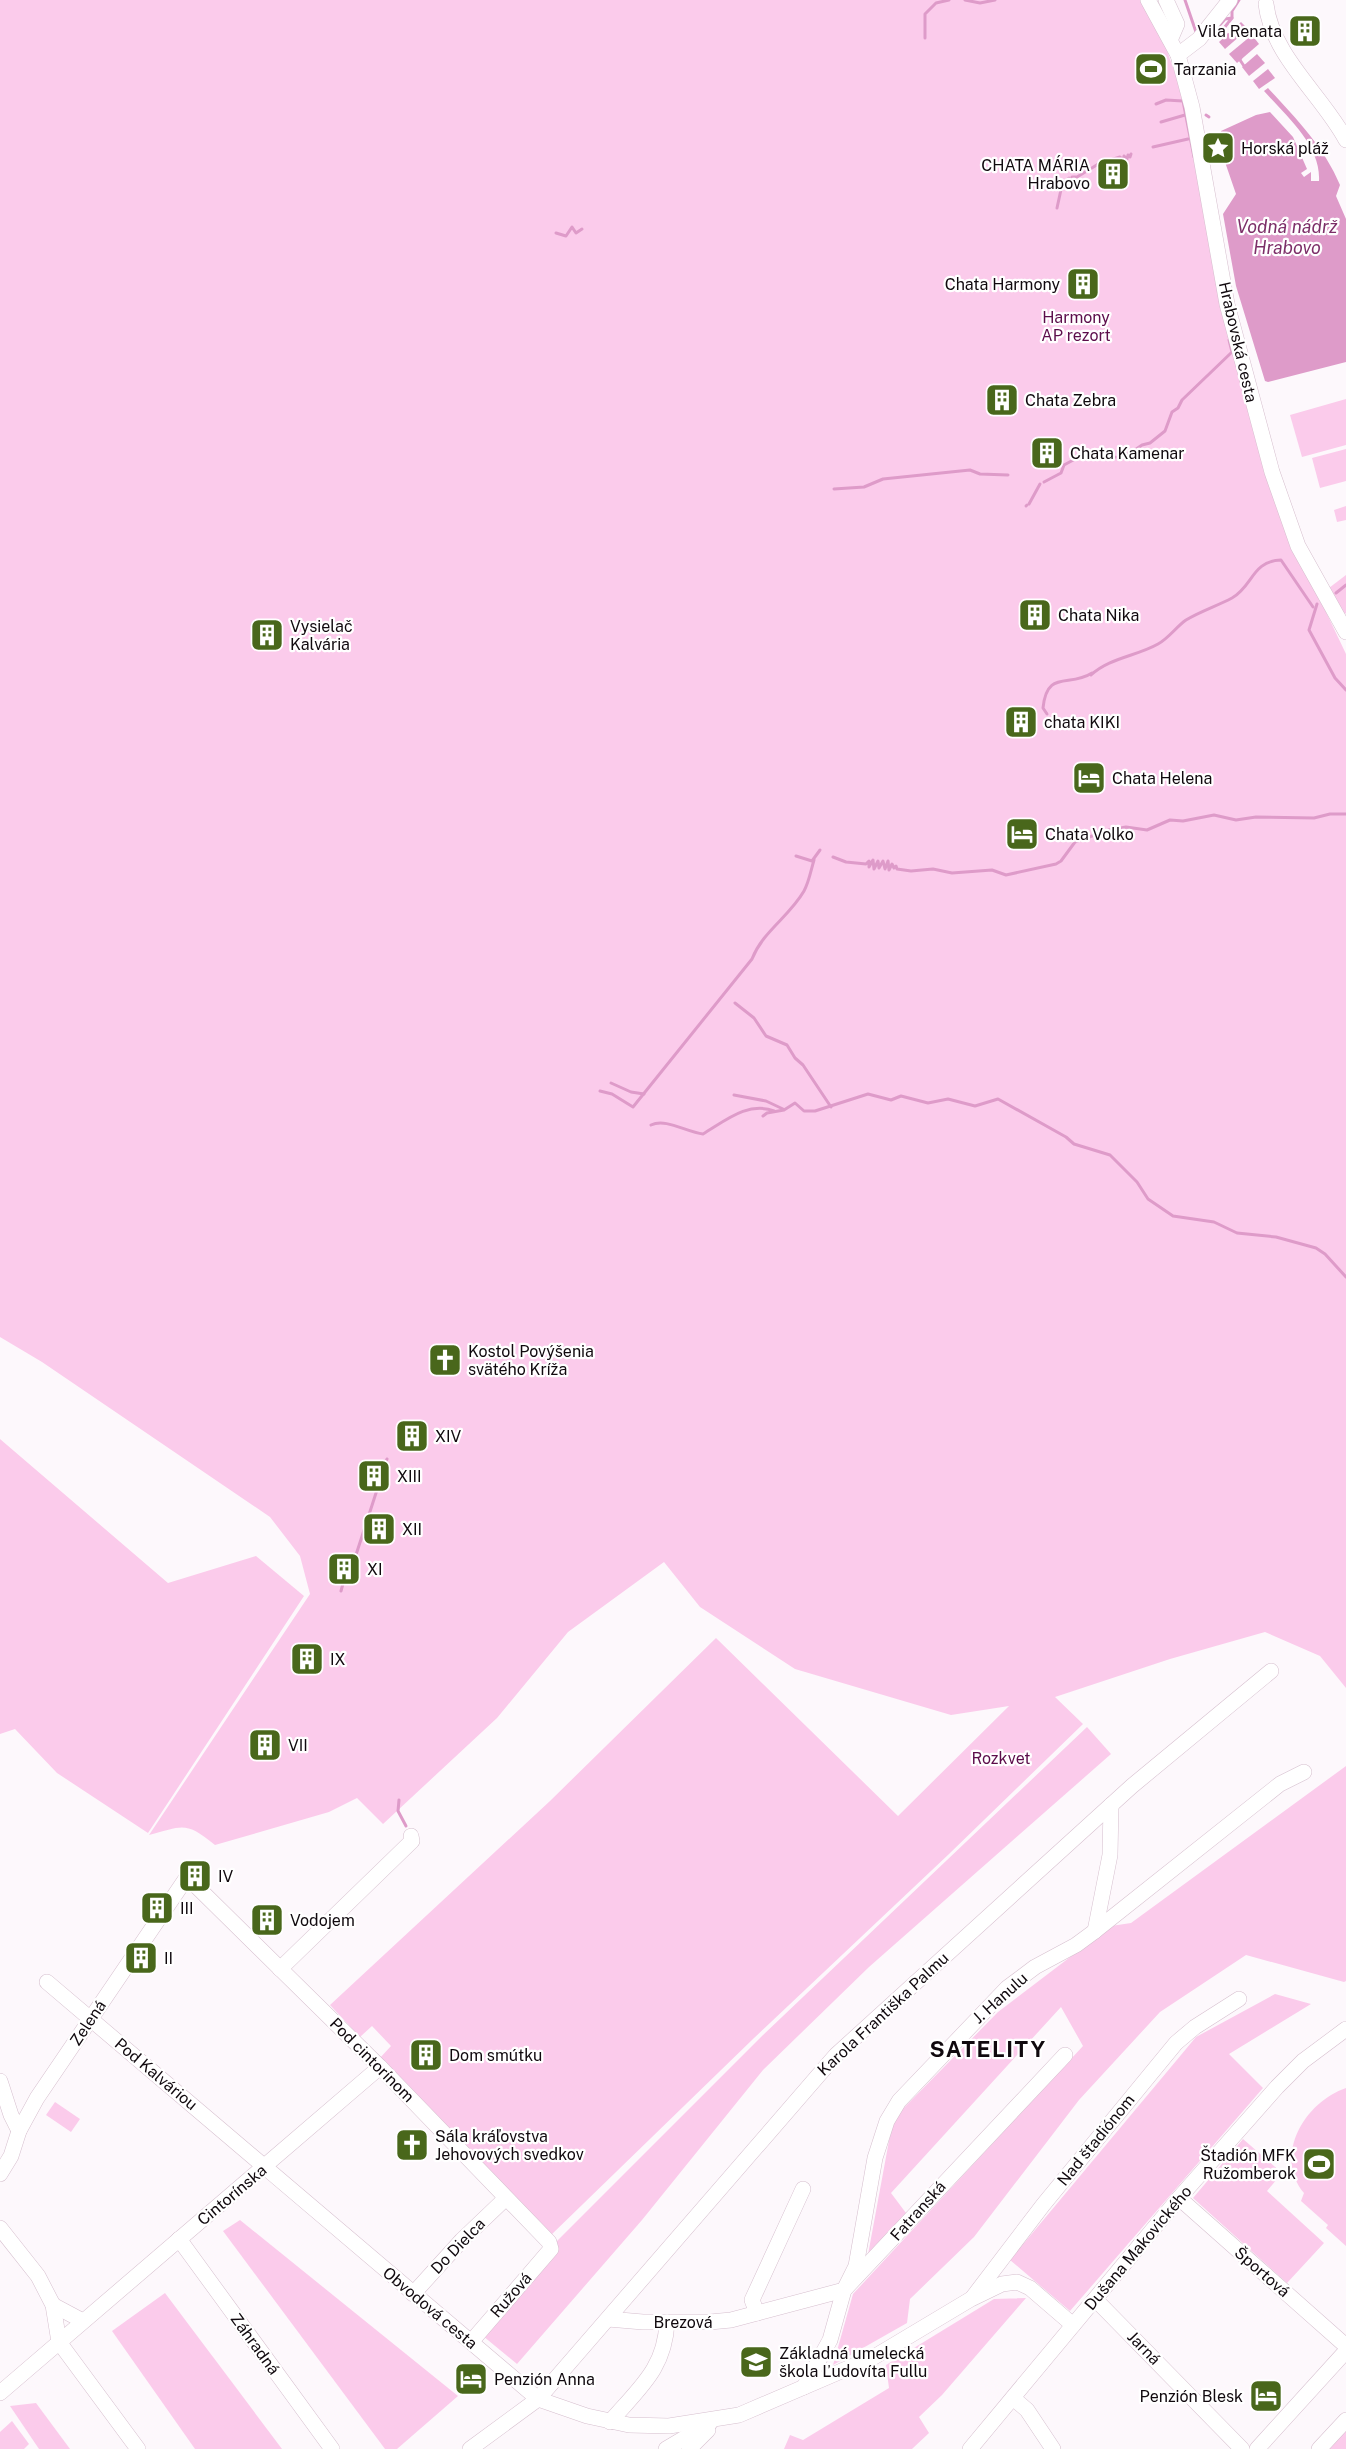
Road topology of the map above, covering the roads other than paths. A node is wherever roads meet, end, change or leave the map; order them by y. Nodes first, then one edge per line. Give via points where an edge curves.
1 (1148, 0) edge
2 (1166, 0) edge
3 (1230, 0) edge
4 (1266, 4) dead end
5 (1171, 38) junction
6 (1178, 55) junction
7 (1346, 140) edge
8 (1346, 633) edge
9 (1271, 1671) dead end
10 (1304, 1772) dead end
11 (1111, 1805) junction
12 (411, 1836) dead end
13 (187, 1877) joint
14 (1095, 1931) junction
15 (280, 1969) junction
16 (47, 1982) dead end
17 (1239, 1999) dead end
18 (91, 2019) junction
19 (1346, 2030) edge
20 (1065, 2055) dead end
21 (380, 2067) junction
22 (0, 2081) edge
23 (19, 2131) junction
24 (265, 2167) junction
25 (0, 2174) edge
26 (803, 2189) dead end
27 (1179, 2198) junction
28 (505, 2199) junction
29 (0, 2228) edge
30 (179, 2239) junction
31 (551, 2249) joint
32 (844, 2290) junction
33 (413, 2294) junction
34 (971, 2299) junction
35 (1095, 2299) junction
36 (53, 2305) junction
37 (757, 2313) junction
38 (608, 2319) junction
39 (83, 2321) junction
40 (667, 2322) junction
41 (1073, 2325) junction
42 (59, 2342) junction
43 (471, 2342) junction
44 (1346, 2346) edge
45 (1346, 2351) edge
46 (804, 2387) junction
47 (0, 2393) edge
48 (1013, 2398) junction
49 (538, 2399) junction
50 (717, 2418) junction
51 (1346, 2420) edge
52 (610, 2422) junction
53 (972, 2448) edge
54 (138, 2449) edge
55 (332, 2449) edge
56 (470, 2449) edge
57 (666, 2449) edge
58 (688, 2449) edge
59 (1053, 2449) edge
60 (1242, 2449) edge
61 (1257, 2449) edge
62 (1319, 2449) edge

1 - 5 street, Hrabovská cesta
2 - 5 street, Hrabovská cesta via 1177,24
3 - 6 street via 1202,35
4 - 7 street via 1271,26 1287,57
5 - 6 street, Hrabovská cesta
6 - 8 street, Hrabovská cesta via 1192,107 1227,304 1272,472 1298,546
9 - 11 street, Karola Františka Palmu
10 - 14 street, J. Hanulu via 1280,1784
11 - 14 street via 1110,1854
11 - 38 street, Karola Františka Palmu via 836,2055
12 - 15 street via 412,1841
13 - 15 street, Pod cintorínom
13 - 18 street, Zelená
14 - 32 street, J. Hanulu via 1007,1988 899,2101 887,2121 875,2158 856,2266
15 - 21 street, Pod cintorínom
16 - 18 street, Pod Kalváriou
17 - 34 street, Nad štadiónom via 1176,2043
18 - 23 street, Zelená
18 - 24 street, Pod Kalváriou
19 - 27 street, Dušana Makovického via 1284,2080
20 - 32 street, Fatranská
21 - 24 street, Cintorínska
21 - 28 street, Pod cintorínom
22 - 23 street
23 - 25 street, Zelená
24 - 30 street, Cintorínska
24 - 33 street, Obvodová cesta
26 - 37 street via 752,2300
27 - 35 street, Dušana Makovického
27 - 44 street, Športová
28 - 31 street, Pod cintorínom via 549,2242
28 - 33 street, Do Dielca
29 - 36 street via 38,2276
30 - 39 street, Cintorínska
30 - 55 street, Záhradná
31 - 43 street, Ružová
32 - 37 street, Brezová
32 - 46 street, Fatranská via 830,2340
33 - 43 street, Obvodová cesta
34 - 41 street, Obvodová cesta via 1002,2284 1017,2282 1030,2288
34 - 46 street, Obvodová cesta via 874,2357
35 - 41 street, Dušana Makovického
35 - 60 street, Jarná
36 - 39 street
36 - 42 street
37 - 40 street, Brezová via 710,2322
38 - 40 street, Brezová
38 - 49 street, Karola Františka Palmu
39 - 42 street, Cintorínska
40 - 52 street via 666,2343 655,2370
41 - 48 street, Dušana Makovického
42 - 47 street, Cintorínska
42 - 54 street
43 - 49 street, Obvodová cesta
45 - 61 street
46 - 50 street, Obvodová cesta via 739,2415
48 - 53 street, Dušana Makovického
48 - 59 street via 1028,2410
49 - 52 street, Obvodová cesta
49 - 56 street, Karola Františka Palmu
50 - 52 street, Obvodová cesta via 669,2426
50 - 57 street
50 - 58 street
51 - 62 street

